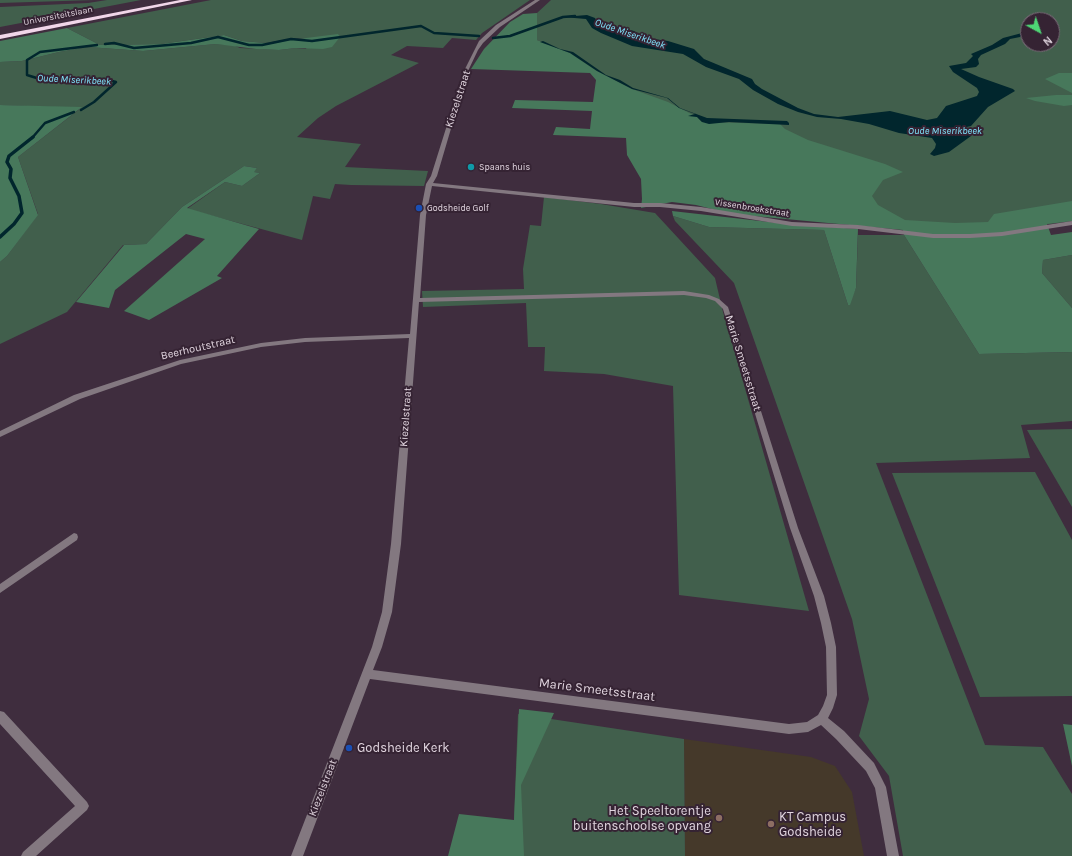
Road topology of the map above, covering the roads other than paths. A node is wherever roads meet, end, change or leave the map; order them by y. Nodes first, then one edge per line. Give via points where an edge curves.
1 (159, 0) edge
2 (189, 0) edge
3 (538, 0) edge
4 (0, 30) edge
5 (0, 37) edge
6 (429, 184) junction
7 (1072, 223) edge
8 (416, 300) junction
9 (412, 336) junction
10 (0, 434) edge
11 (74, 537) dead end
12 (0, 589) edge
13 (366, 674) junction
14 (0, 716) edge
15 (822, 719) junction
16 (27, 856) edge
17 (297, 856) edge
18 (893, 856) edge

1 - 4 highway, Universiteitslaan
2 - 5 highway, Universiteitslaan
3 - 6 street, Kiezelstraat via 498,26 476,50 466,71 434,176
6 - 7 street, Vissenbroekstraat via 634,205 701,209 792,224 858,227 933,236 1002,234
6 - 8 street, Kiezelstraat via 423,215
8 - 9 street, Kiezelstraat
8 - 15 street, Marie Smeetsstraat via 684,293 707,296 726,308 826,623 831,647 832,695
9 - 10 street, Beerhoutstraat via 261,345 180,362 77,397
9 - 13 street, Kiezelstraat via 396,544 387,612
11 - 12 street
13 - 15 street, Marie Smeetsstraat via 789,729 808,727
13 - 17 street, Kiezelstraat
14 - 16 street via 83,806
15 - 18 street via 870,767 880,787

